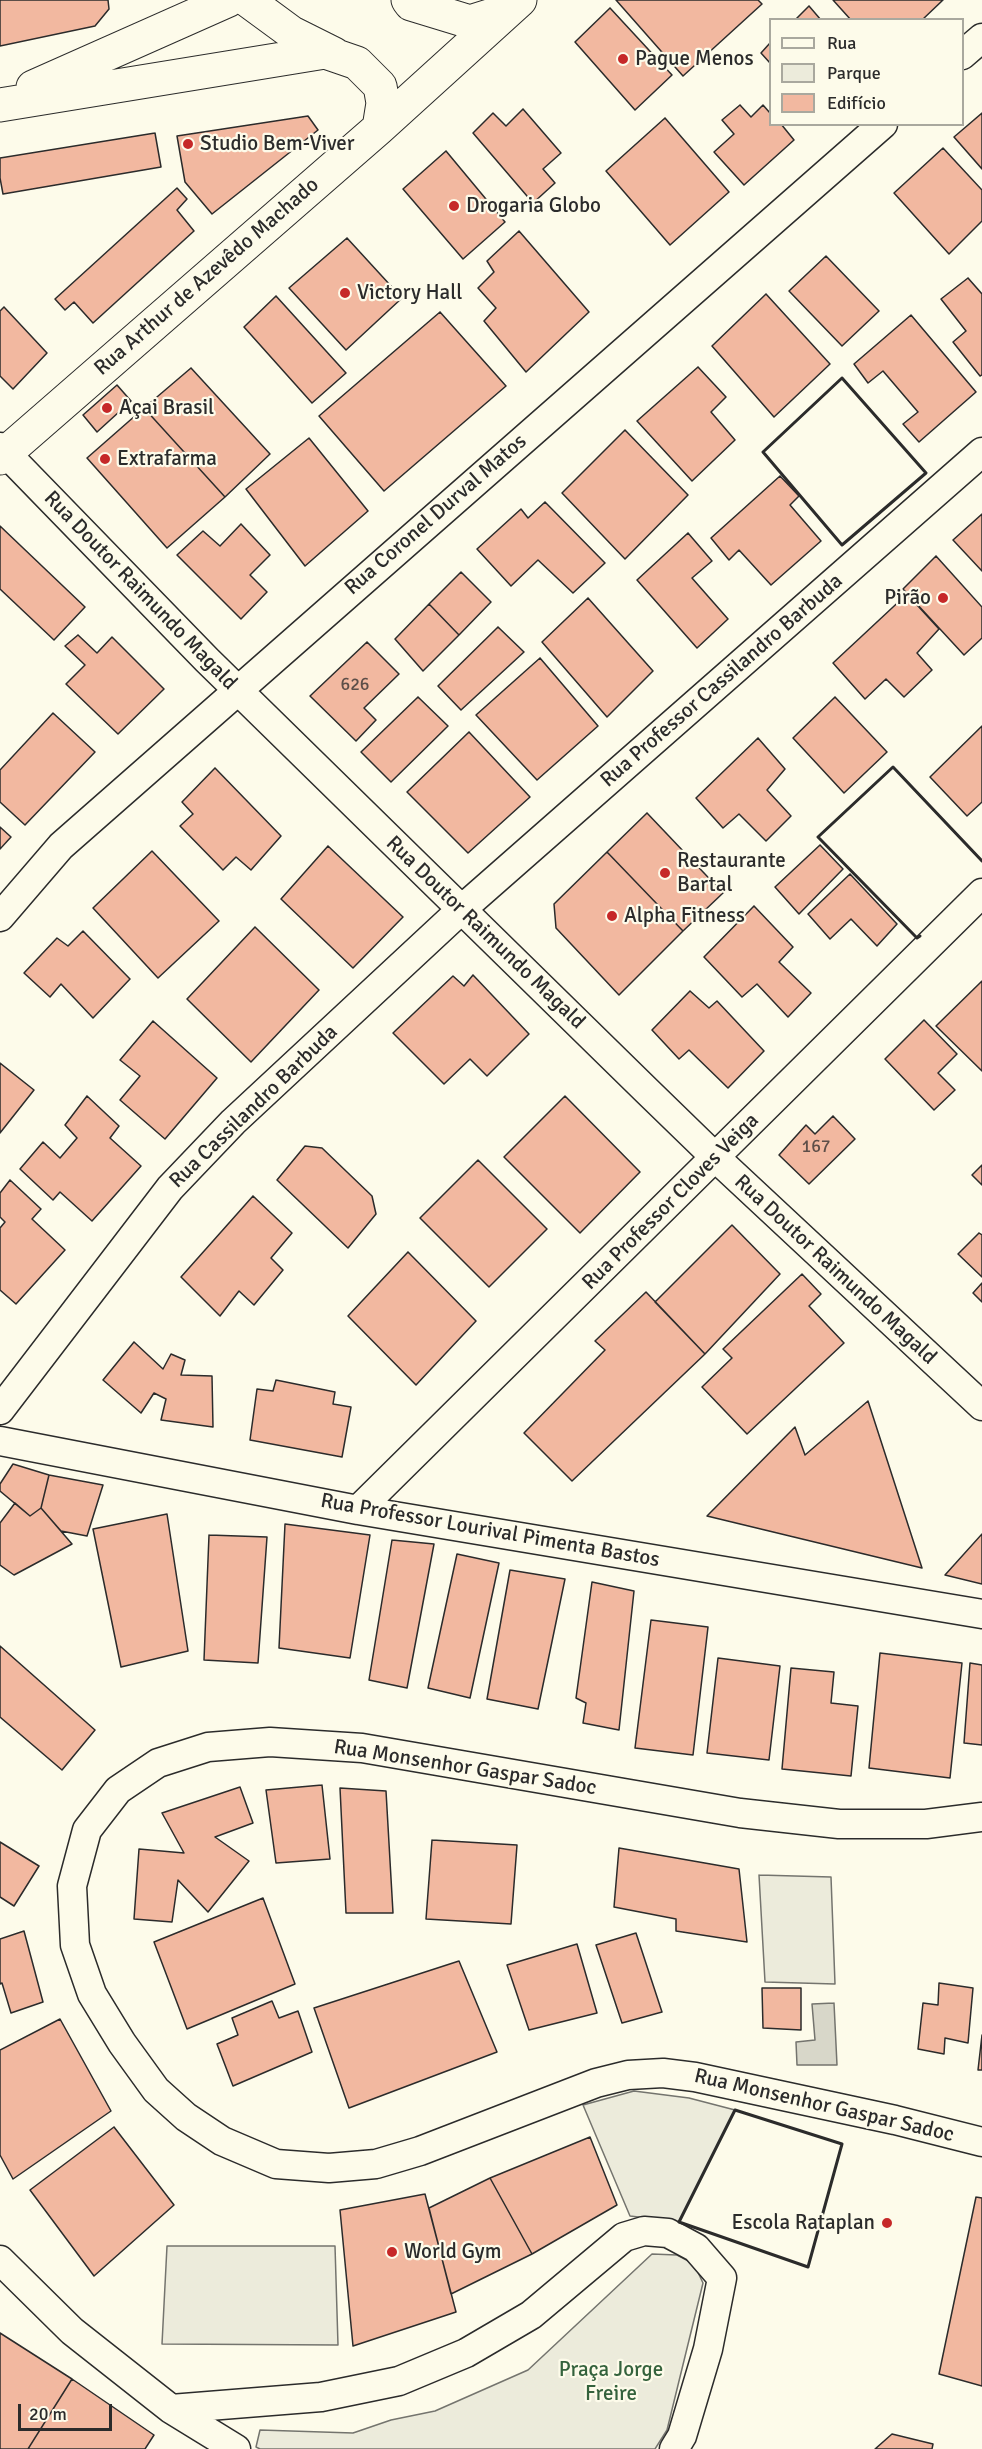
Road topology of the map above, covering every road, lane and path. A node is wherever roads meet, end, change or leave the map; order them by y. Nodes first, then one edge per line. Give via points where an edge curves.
1 (229, 0) edge
2 (247, 0) edge
3 (408, 0) edge
4 (514, 5) edge
5 (183, 8) edge
6 (982, 38) edge
7 (964, 54) edge
8 (341, 57) junction
9 (0, 103) edge
10 (881, 126) edge
11 (379, 128) junction
12 (982, 452) edge
13 (2, 453) edge
14 (236, 690) junction
15 (982, 893) edge
16 (462, 909) junction
17 (0, 917) edge
18 (716, 1158) junction
19 (982, 1406) edge
20 (0, 1410) edge
21 (0, 1441) edge
22 (358, 1510) junction
23 (982, 1614) edge
24 (982, 1816) edge
25 (982, 2142) edge
26 (0, 2260) edge
27 (171, 2409) junction
28 (236, 2449) edge
29 (674, 2449) edge

1 - 5 street
2 - 8 street via 292,33
3 - 4 street via 470,22
4 - 11 street, Rua Arthur de Azevêdo Machado
5 - 9 street
6 - 7 street
8 - 9 street via 325,52
8 - 11 street via 357,63 380,86 383,103
10 - 14 street, Rua Coronel Durval Matos
11 - 13 street, Rua Arthur de Azevêdo Machado
12 - 16 street, Rua Professor Cassilandro Barbuda
13 - 14 street, Rua Doutor Raimundo Magald
14 - 16 street, Rua Doutor Raimundo Magald
14 - 17 street, Rua Coronel Durval Matos via 61,846
15 - 18 street, Rua Professor Cloves Veiga
16 - 18 street, Rua Doutor Raimundo Magald
16 - 20 street, Rua Cassilandro Barbuda via 233,1122 170,1188
18 - 19 street, Rua Doutor Raimundo Magald
18 - 22 street, Rua Professor Cloves Veiga
21 - 22 street, Rua Professor Lourival Pimenta Bastos
22 - 23 street, Rua Professor Lourival Pimenta Bastos
24 - 25 street, Rua Monsenhor Gaspar Sadoc via 926,1824 839,1824 740,1813 363,1748 270,1742 208,1747 158,1763 118,1790 87,1830 72,1886 75,1946 92,1994 156,2090 186,2117 222,2141 276,2164 328,2168 376,2164 420,2151 596,2083 628,2075 663,2073 695,2076
26 - 27 street via 72,2331
27 - 28 street
27 - 29 street via 321,2397 399,2382 466,2354 531,2314 624,2237 644,2230 668,2233 696,2248 722,2278 708,2349 682,2436

